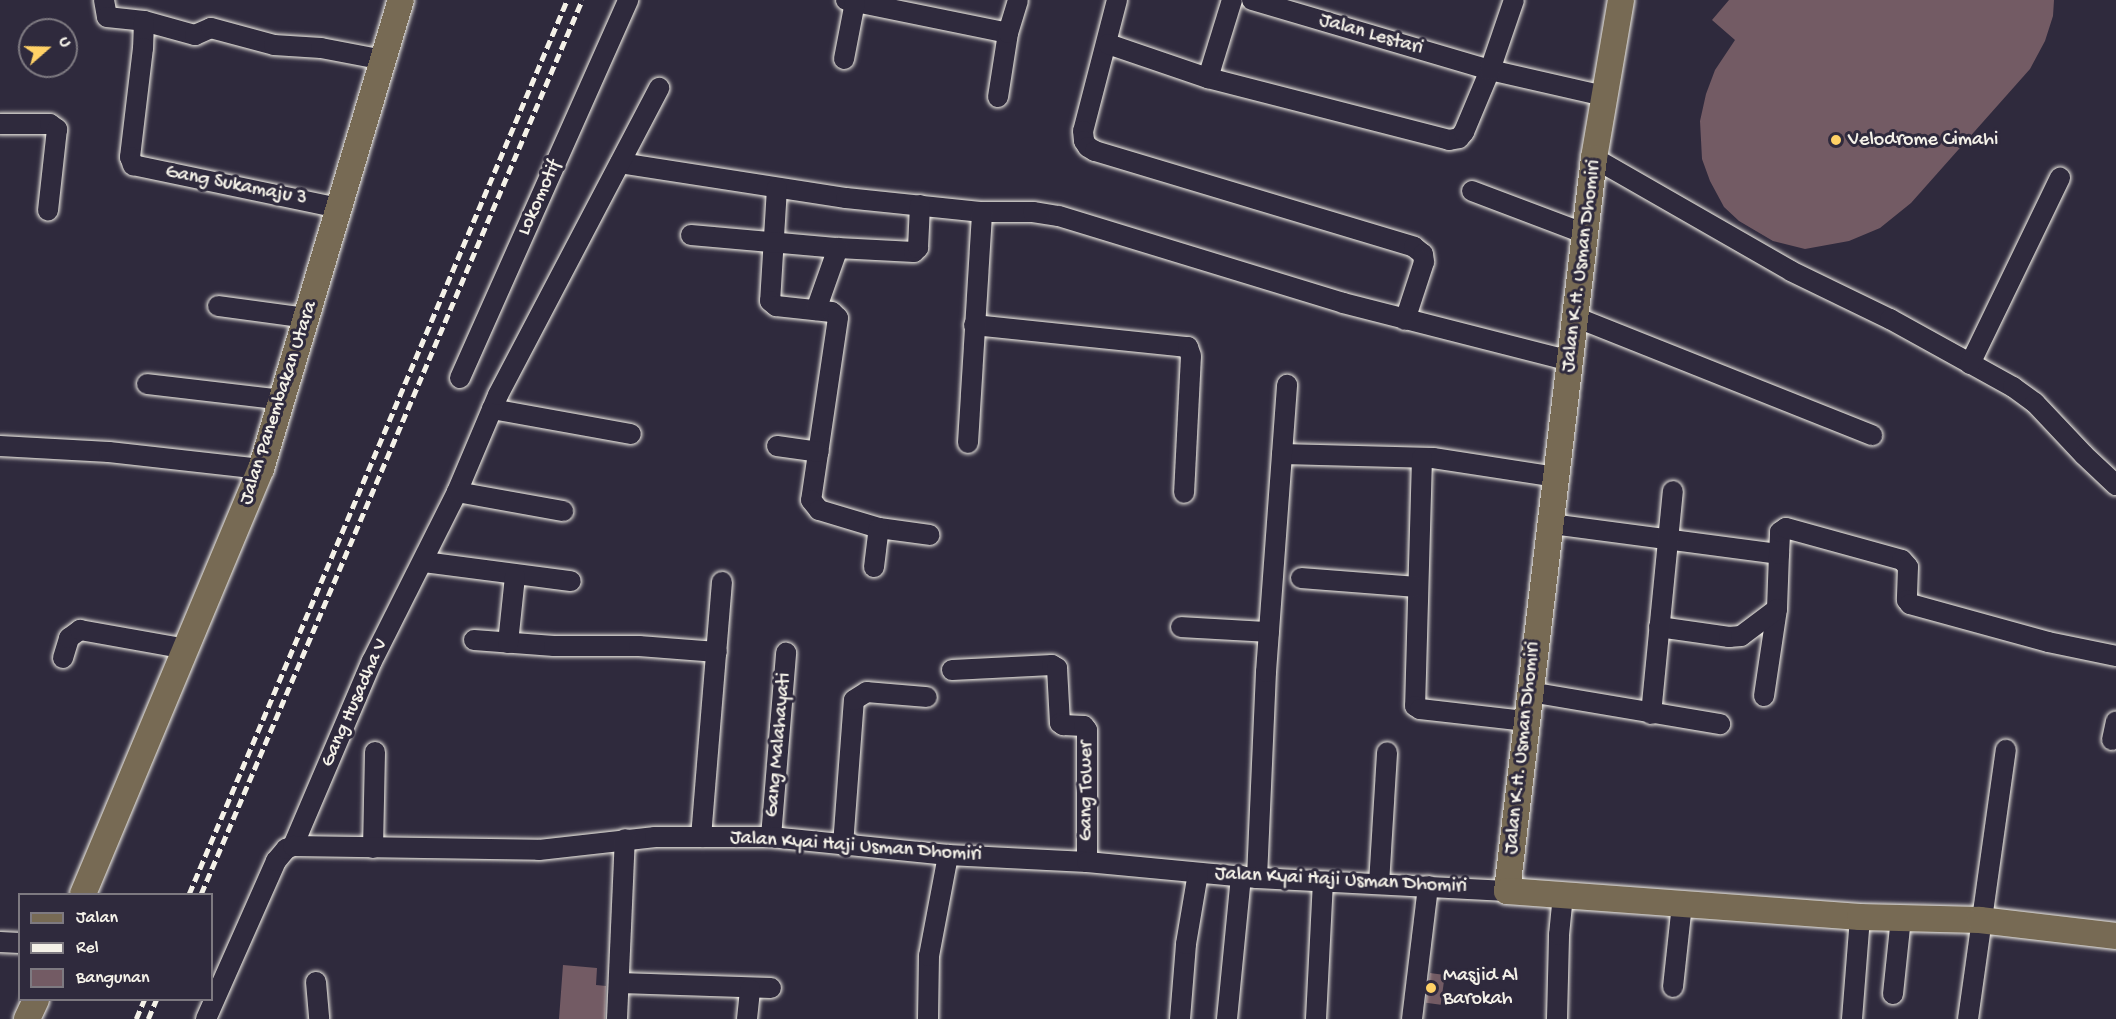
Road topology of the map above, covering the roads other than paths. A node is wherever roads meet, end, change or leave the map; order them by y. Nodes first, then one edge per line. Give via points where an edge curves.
1 (104, 0) edge
2 (401, 0) edge
3 (1018, 0) edge
4 (1117, 0) edge
5 (1232, 0) edge
6 (1252, 0) edge
7 (1514, 0) edge
8 (1621, 0) edge
9 (850, 1) edge
10 (624, 8) edge
11 (144, 21) junction
12 (1008, 33) junction
13 (1108, 44) junction
14 (844, 59) dead end
15 (384, 60) junction
16 (1490, 70) junction
17 (1208, 78) junction
18 (659, 88) dead end
19 (1604, 96) junction
20 (998, 97) dead end
21 (0, 124) edge
22 (1594, 158) junction
23 (620, 163) junction
24 (2060, 178) dead end
25 (777, 188) junction
26 (1472, 191) dead end
27 (920, 205) junction
28 (339, 208) junction
29 (48, 211) dead end
30 (982, 212) junction
31 (1586, 234) junction
32 (692, 235) dead end
33 (773, 241) junction
34 (838, 248) junction
35 (218, 306) dead end
36 (816, 310) junction
37 (1575, 317) junction
38 (308, 318) junction
39 (1405, 320) junction
40 (974, 325) junction
41 (1570, 361) junction
42 (1970, 364) junction
43 (460, 378) dead end
44 (147, 384) dead end
45 (1287, 385) dead end
46 (282, 400) junction
47 (495, 402) junction
48 (631, 434) dead end
49 (1872, 435) dead end
50 (968, 443) dead end
51 (0, 446) edge
52 (777, 446) dead end
53 (819, 453) junction
54 (1282, 454) junction
55 (1422, 458) junction
56 (261, 469) junction
57 (1556, 477) junction
58 (2116, 484) edge
59 (1673, 491) dead end
60 (456, 492) junction
61 (1184, 493) dead end
62 (563, 511) dead end
63 (1551, 524) junction
64 (879, 528) junction
65 (930, 535) dead end
66 (1670, 538) junction
67 (1779, 554) junction
68 (424, 562) junction
69 (874, 567) dead end
70 (515, 576) junction
71 (1301, 578) dead end
72 (570, 581) dead end
73 (722, 582) dead end
74 (1417, 587) junction
75 (1776, 609) junction
76 (1181, 627) dead end
77 (1659, 627) junction
78 (1269, 632) junction
79 (474, 639) dead end
80 (508, 643) junction
81 (187, 649) junction
82 (717, 652) junction
83 (786, 652) dead end
84 (2116, 656) edge
85 (63, 658) dead end
86 (952, 670) dead end
87 (1530, 692) junction
88 (1764, 696) dead end
89 (927, 697) dead end
90 (1651, 714) junction
91 (1526, 721) junction
92 (1720, 724) dead end
93 (2006, 750) dead end
94 (375, 752) dead end
95 (1387, 752) dead end
96 (701, 837) junction
97 (771, 837) junction
98 (625, 839) junction
99 (843, 844) junction
100 (293, 846) junction
101 (373, 848) junction
102 (948, 855) junction
103 (1087, 862) junction
104 (1198, 873) junction
105 (1249, 877) junction
106 (1323, 882) junction
107 (1379, 884) junction
108 (1428, 886) junction
109 (1507, 891) junction
110 (83, 893) edge
111 (1563, 895) junction
112 (1682, 903) junction
113 (1860, 917) junction
114 (1901, 918) junction
115 (1980, 920) junction
116 (2116, 936) edge
117 (0, 942) edge
118 (18, 943) edge
119 (316, 982) dead end
120 (620, 983) junction
121 (1672, 987) dead end
122 (771, 988) dead end
123 (750, 989) junction
124 (1893, 994) dead end
125 (35, 1001) edge
126 (27, 1019) edge
127 (206, 1019) edge
128 (319, 1019) edge
129 (617, 1019) edge
130 (747, 1019) edge
131 (928, 1019) edge
132 (1180, 1019) edge
133 (1227, 1019) edge
134 (1316, 1019) edge
135 (1412, 1019) edge
136 (1557, 1019) edge
137 (1852, 1019) edge
138 (1968, 1019) edge

1 - 11 street via 107,17
2 - 15 main road, Jalan Panembakan Utara
3 - 12 street
4 - 13 street
5 - 17 street
6 - 16 street, Jalan Lestari
7 - 16 street
8 - 19 main road, Jalan K.H. Usman Dhomiri
9 - 12 street
9 - 14 street
10 - 43 street, Lokomotif
11 - 15 street via 195,34 211,28 274,45 321,48
11 - 28 street, Gang Sukamaju 3 via 130,157 133,165
12 - 20 street
13 - 17 street
13 - 39 street via 1083,131 1088,147 1414,247 1423,254 1424,262
15 - 28 main road, Jalan Panembakan Utara
16 - 17 street via 1464,132 1449,140
16 - 19 street, Jalan Lestari
18 - 23 street, Gang Husadha V
19 - 22 main road, Jalan K.H. Usman Dhomiri
21 - 29 street via 50,124 57,129
22 - 31 main road, Jalan K.H. Usman Dhomiri
22 - 42 street via 1791,271 1890,319
23 - 25 street
23 - 47 street, Gang Husadha V
24 - 42 street
25 - 27 street
25 - 33 street
26 - 31 street
27 - 30 street
27 - 34 street via 918,248 914,252
28 - 38 main road, Jalan Panembakan Utara
30 - 39 street via 1059,216
30 - 40 street
31 - 37 main road, Jalan K.H. Usman Dhomiri
32 - 33 street
33 - 34 street
33 - 36 street via 772,304
34 - 36 street
35 - 38 street
36 - 53 street via 832,312 838,318
37 - 41 main road, Jalan K.H. Usman Dhomiri
37 - 49 street
38 - 46 main road, Jalan Panembakan Utara
39 - 41 street
40 - 50 street
40 - 61 street via 1188,347 1191,356
41 - 57 main road, Jalan K.H. Usman Dhomiri
42 - 58 street via 2035,403
44 - 46 street
45 - 54 street
46 - 56 main road, Jalan Panembakan Utara
47 - 48 street
47 - 60 street, Gang Husadha V
51 - 56 street via 109,452
52 - 53 street
53 - 64 street via 811,500 814,505 819,510
54 - 55 street
54 - 78 street
55 - 57 street
55 - 74 street
56 - 81 main road, Jalan Panembakan Utara
57 - 63 main road, Jalan K.H. Usman Dhomiri
59 - 66 street
60 - 62 street
60 - 68 street, Gang Husadha V
63 - 66 street
63 - 87 main road, Jalan K.H. Usman Dhomiri
64 - 65 street
64 - 69 street
66 - 67 street
66 - 77 street
67 - 75 street
67 - 84 street via 1780,532 1784,528 1902,560 1908,567 1910,604 2048,642
68 - 70 street
68 - 100 street, Gang Husadha V via 368,671
70 - 72 street
70 - 80 street
71 - 74 street
73 - 82 street
74 - 91 street via 1415,706
75 - 77 street via 1741,636
75 - 88 street
76 - 78 street
77 - 90 street
78 - 105 street
79 - 80 street
80 - 82 street
81 - 85 street via 80,630 69,638
81 - 110 main road, Jalan Panembakan Utara
82 - 96 street
83 - 97 street, Gang Malahayati
86 - 103 street, Gang Tower via 1052,665 1057,668 1060,723 1084,726 1087,730
87 - 90 street
87 - 91 main road, Jalan K.H. Usman Dhomiri
89 - 99 street via 867,692 854,700
90 - 92 street
91 - 109 main road, Jalan K.H. Usman Dhomiri
93 - 115 street
94 - 101 street
95 - 107 street
96 - 97 street, Jalan Kyai Haji Usman Dhomiri
96 - 98 street, Jalan Kyai Haji Usman Dhomiri
97 - 99 street, Jalan Kyai Haji Usman Dhomiri
98 - 101 street, Jalan Kyai Haji Usman Dhomiri via 538,850
98 - 120 street
99 - 102 street, Jalan Kyai Haji Usman Dhomiri
100 - 101 street, Jalan Kyai Haji Usman Dhomiri
100 - 127 street via 276,861
102 - 103 street, Jalan Kyai Haji Usman Dhomiri
102 - 131 street via 929,956
103 - 104 street, Jalan Kyai Haji Usman Dhomiri
104 - 105 street, Jalan Kyai Haji Usman Dhomiri
104 - 132 street via 1186,944
105 - 106 street, Jalan Kyai Haji Usman Dhomiri
105 - 133 street
106 - 107 street, Jalan Kyai Haji Usman Dhomiri
106 - 134 street
107 - 108 street, Jalan Kyai Haji Usman Dhomiri
108 - 109 street, Jalan Kyai Haji Usman Dhomiri
108 - 135 street
109 - 111 main road
111 - 112 main road
111 - 136 street via 1558,935
112 - 113 main road
112 - 121 street
113 - 114 main road
113 - 137 street
114 - 115 main road
114 - 124 street
115 - 116 main road
115 - 138 street
117 - 118 street
119 - 128 street
120 - 123 street
120 - 129 street
122 - 123 street
123 - 130 street
125 - 126 main road

